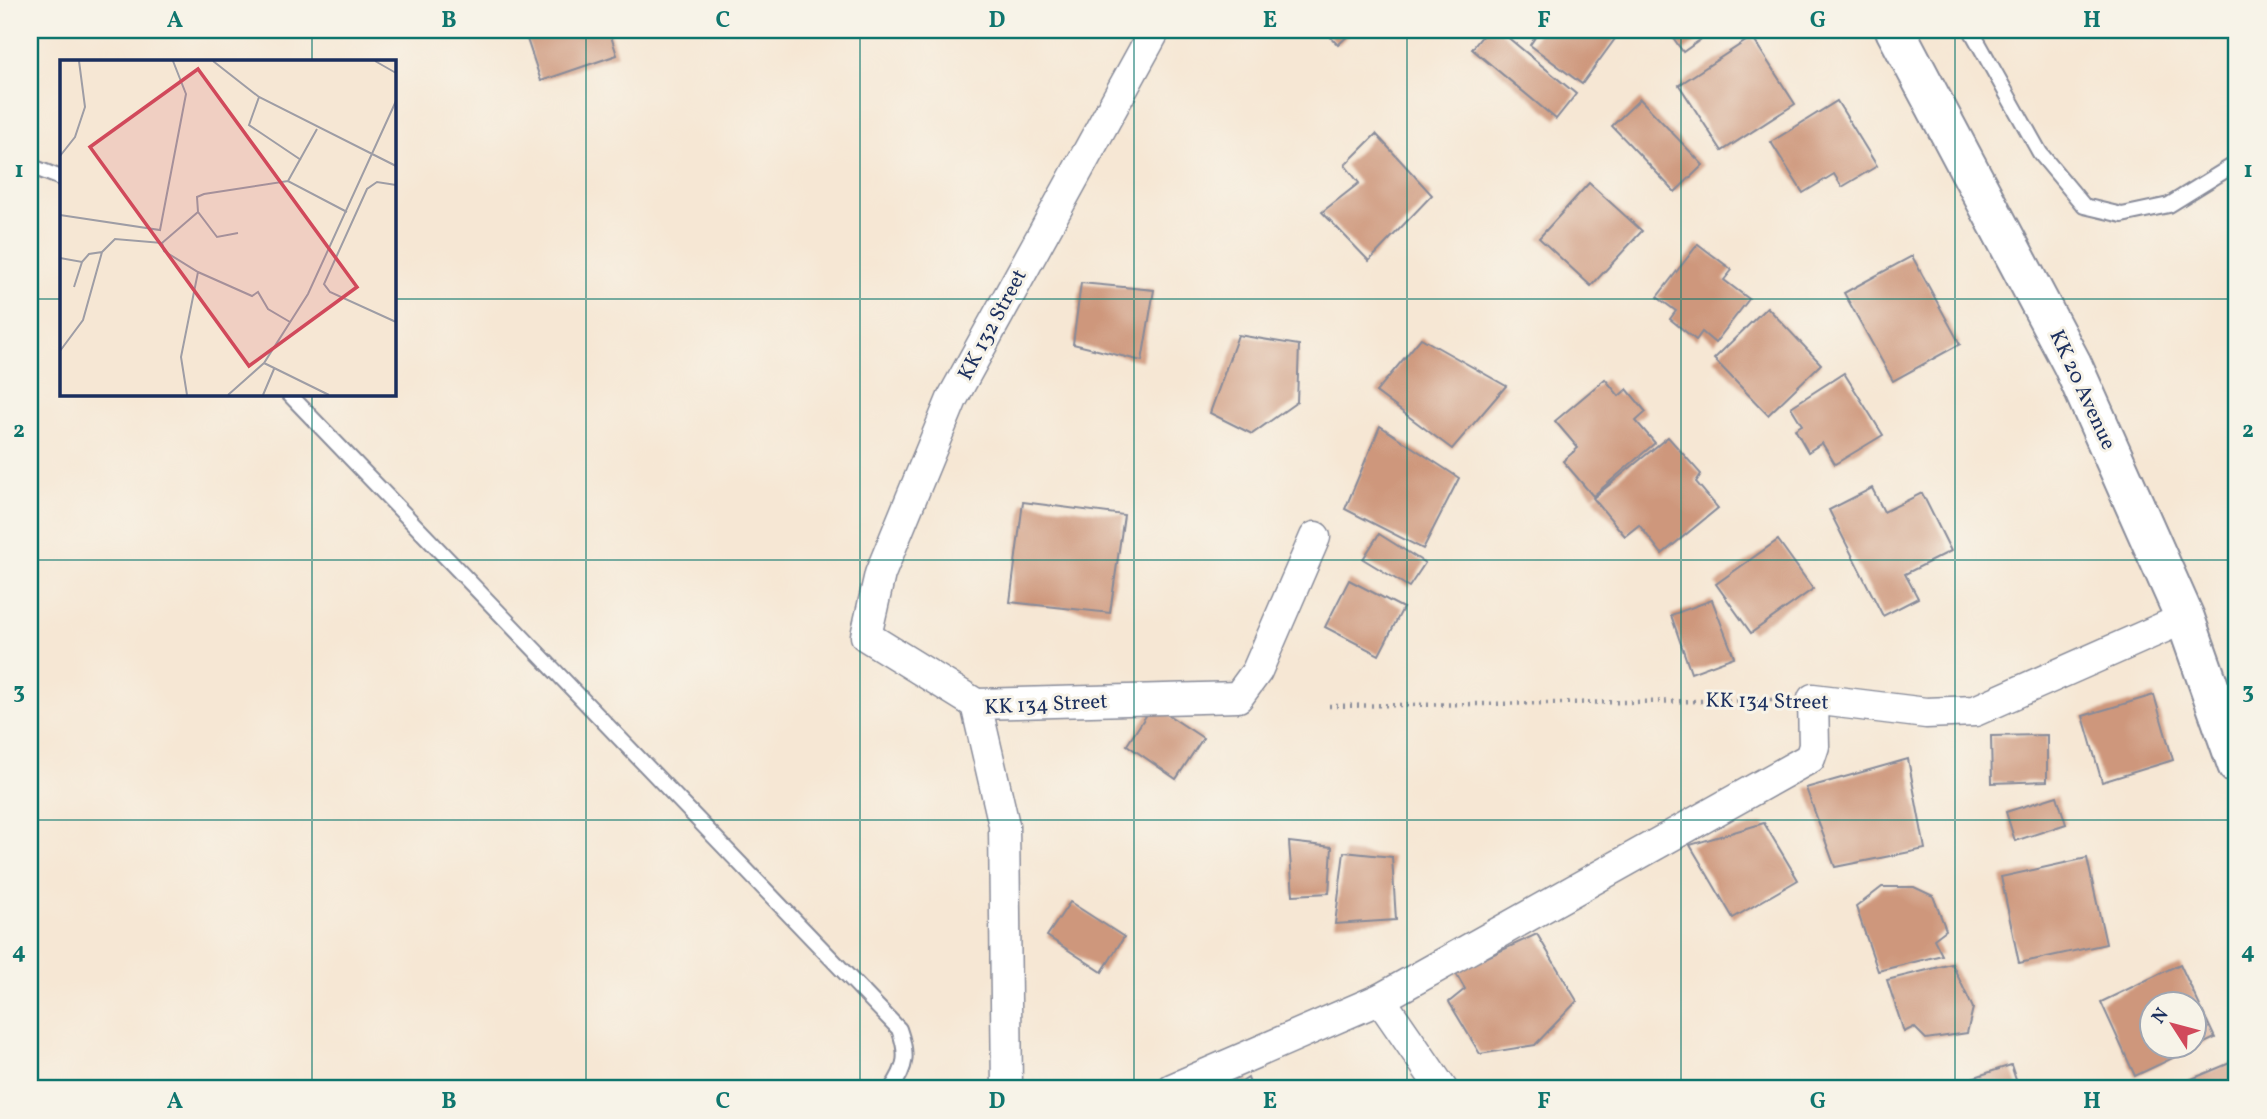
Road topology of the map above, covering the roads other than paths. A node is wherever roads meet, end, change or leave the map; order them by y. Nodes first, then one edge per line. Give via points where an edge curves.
1 (1155, 30) edge
2 (1895, 30) edge
3 (1971, 30) edge
4 (2237, 163) edge
5 (30, 166) edge
6 (60, 178) edge
7 (291, 396) edge
8 (1315, 537) dead end
9 (2185, 618) junction
10 (976, 704) junction
11 (2237, 765) edge
12 (1380, 999) junction
13 (891, 1089) edge
14 (1007, 1089) edge
15 (1172, 1089) edge
16 (1442, 1089) edge

1 - 10 street, KK 132 Street via 953,399 880,574 866,636
2 - 9 main road, KK 20 Avenue via 2072,363
3 - 4 lane via 2040,153 2084,206 2122,215 2169,205
5 - 6 lane
7 - 13 lane via 899,1029 907,1051
8 - 10 street, KK 134 Street via 1257,671 1238,698
9 - 11 main road, KK 20 Avenue
9 - 12 street, KK 134 Street via 1975,711 1926,713 1813,699 1810,758
10 - 14 street, KK 134 Street via 1004,825
12 - 15 street
12 - 16 street

